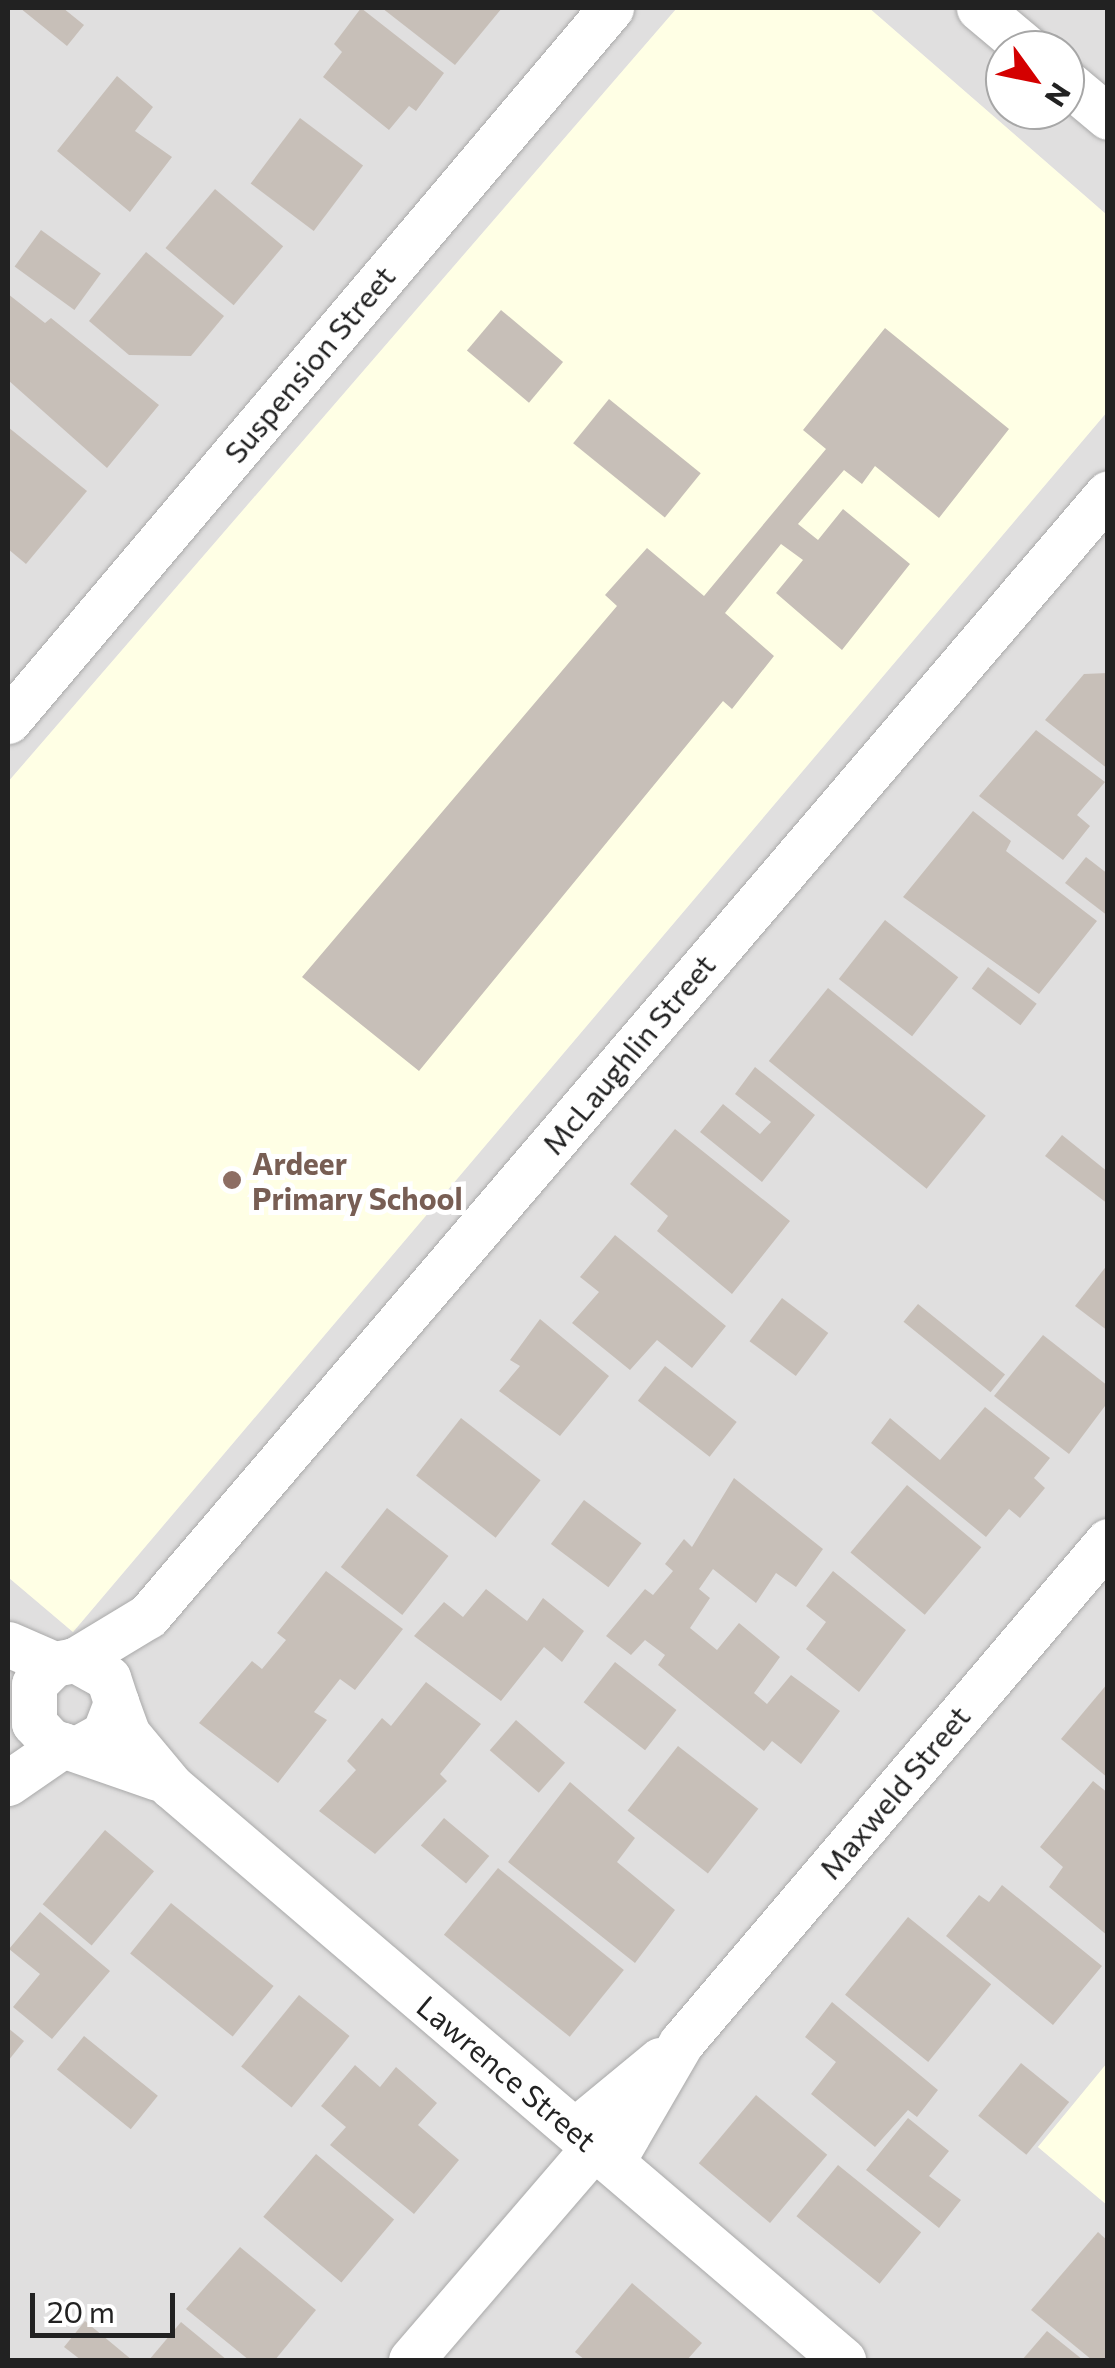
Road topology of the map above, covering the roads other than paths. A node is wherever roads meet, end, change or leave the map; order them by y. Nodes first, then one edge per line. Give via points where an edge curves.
1 (611, 8) edge
2 (979, 8) edge
3 (1005, 30) edge
4 (1085, 98) edge
5 (1108, 117) edge
6 (1108, 493) edge
7 (8, 721) edge
8 (1108, 1541) edge
9 (148, 1616) junction
10 (8, 1644) edge
11 (8, 1656) edge
12 (47, 1683) junction
13 (115, 1696) junction
14 (72, 1745) junction
15 (8, 1771) edge
16 (8, 1783) edge
17 (171, 1786) junction
18 (594, 2146) junction
19 (412, 2360) edge
20 (844, 2360) edge

1 - 7 street, Suspension Street
2 - 3 street
4 - 5 street
6 - 9 street, McLaughlin Street
8 - 18 street, Maxweld Street
9 - 12 street, McLaughlin Street
9 - 13 street, McLaughlin Street
10 - 12 street
11 - 12 street
12 - 13 street via 100,1670
12 - 14 street via 42,1733
12 - 15 street
13 - 14 street via 104,1734
13 - 17 street, Lawrence Street via 128,1733
14 - 16 street
14 - 17 street, Lawrence Street
17 - 18 street, Lawrence Street
18 - 19 street, Maxweld Street
18 - 20 street, Lawrence Street

